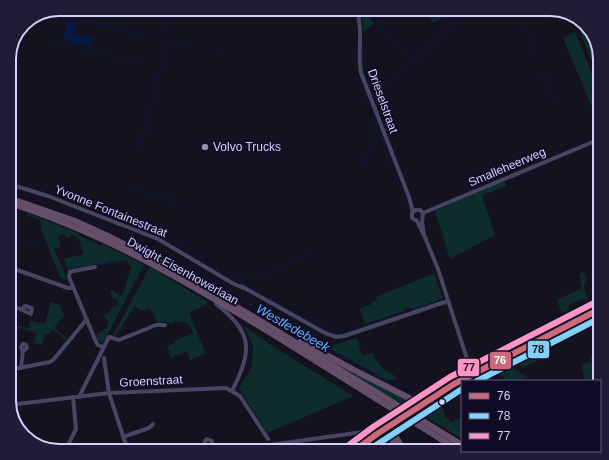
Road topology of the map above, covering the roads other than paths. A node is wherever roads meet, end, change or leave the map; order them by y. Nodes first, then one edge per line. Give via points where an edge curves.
1 (358, 16) edge
2 (593, 142) edge
3 (16, 186) edge
4 (409, 197) junction
5 (16, 200) edge
6 (16, 206) edge
7 (418, 210) junction
8 (413, 212) junction
9 (423, 213) junction
10 (422, 219) junction
11 (417, 221) junction
12 (424, 235) junction
13 (94, 268) dead end
14 (16, 269) edge
15 (73, 288) junction
16 (448, 301) junction
17 (216, 304) dead end
18 (16, 307) edge
19 (22, 310) dead end
20 (593, 314) edge
21 (593, 316) edge
22 (587, 318) junction
23 (87, 320) junction
24 (264, 323) junction
25 (165, 324) dead end
26 (532, 346) junction
27 (104, 347) junction
28 (23, 352) dead end
29 (104, 358) dead end
30 (21, 368) junction
31 (16, 369) edge
32 (488, 371) junction
33 (476, 378) edge
34 (488, 380) edge
35 (461, 385) edge
36 (461, 385) edge
37 (232, 391) junction
38 (109, 393) junction
39 (79, 396) junction
40 (73, 397) junction
41 (432, 398) junction
42 (16, 404) edge
43 (399, 410) junction
44 (417, 421) junction
45 (153, 424) dead end
46 (388, 429) junction
47 (123, 437) junction
48 (268, 439) junction
49 (442, 440) junction
50 (68, 444) edge
51 (125, 444) edge
52 (267, 444) edge
53 (274, 444) joint
54 (365, 444) edge
55 (368, 444) edge
56 (396, 444) edge
57 (400, 444) edge
58 (446, 444) edge
59 (449, 444) edge
60 (460, 444) edge

1 - 4 street, Drieselstraat via 361,73
2 - 9 street, Smalleheerweg
3 - 16 street, Yvonne Fontainestraat via 158,239 336,337
4 - 7 street, Drieselstraat
4 - 8 street, Drieselstraat
5 - 24 highway, Dwight Eisenhowerlaan via 108,236 163,264
6 - 43 highway, Dwight Eisenhowerlaan via 89,234 170,274
7 - 8 street
7 - 9 street, Drieselstraat
8 - 11 street, Drieselstraat via 412,218
9 - 10 street, Drieselstraat
10 - 11 street
10 - 12 street, Drieselstraat
11 - 12 street, Drieselstraat
12 - 16 street, Drieselstraat
13 - 15 street via 70,272
14 - 15 street
15 - 23 street
16 - 33 street, Drieselstraat
17 - 37 street via 237,324 246,345 246,360
18 - 19 street
20 - 22 main road
21 - 22 main road
22 - 26 main road
23 - 27 street via 98,345
23 - 30 street via 54,359
24 - 41 highway via 411,399 419,401
24 - 43 highway, Dwight Eisenhowerlaan via 395,404
25 - 27 street via 156,325 119,340 109,337
26 - 32 main road
26 - 33 main road
27 - 39 street
28 - 30 street
29 - 38 street
30 - 31 street
32 - 33 main road
32 - 34 highway
35 - 41 main road
36 - 46 main road
37 - 38 street, Groenstraat via 220,388
37 - 48 street via 240,396
38 - 39 street, Groenstraat
38 - 47 street
39 - 40 street, Groenstraat
40 - 42 street, Groenstraat
40 - 50 street via 76,429
41 - 46 main road
43 - 44 highway, Dwight Eisenhowerlaan
44 - 49 highway, Dwight Eisenhowerlaan
44 - 60 highway, Dwight Eisenhowerlaan
45 - 47 street via 149,428
46 - 53 street via 381,421 377,421 363,432
46 - 54 main road
46 - 55 main road
46 - 56 main road
46 - 57 main road
47 - 51 street
48 - 52 street
48 - 53 street via 273,440
49 - 58 highway
49 - 59 highway, Dwight Eisenhowerlaan

